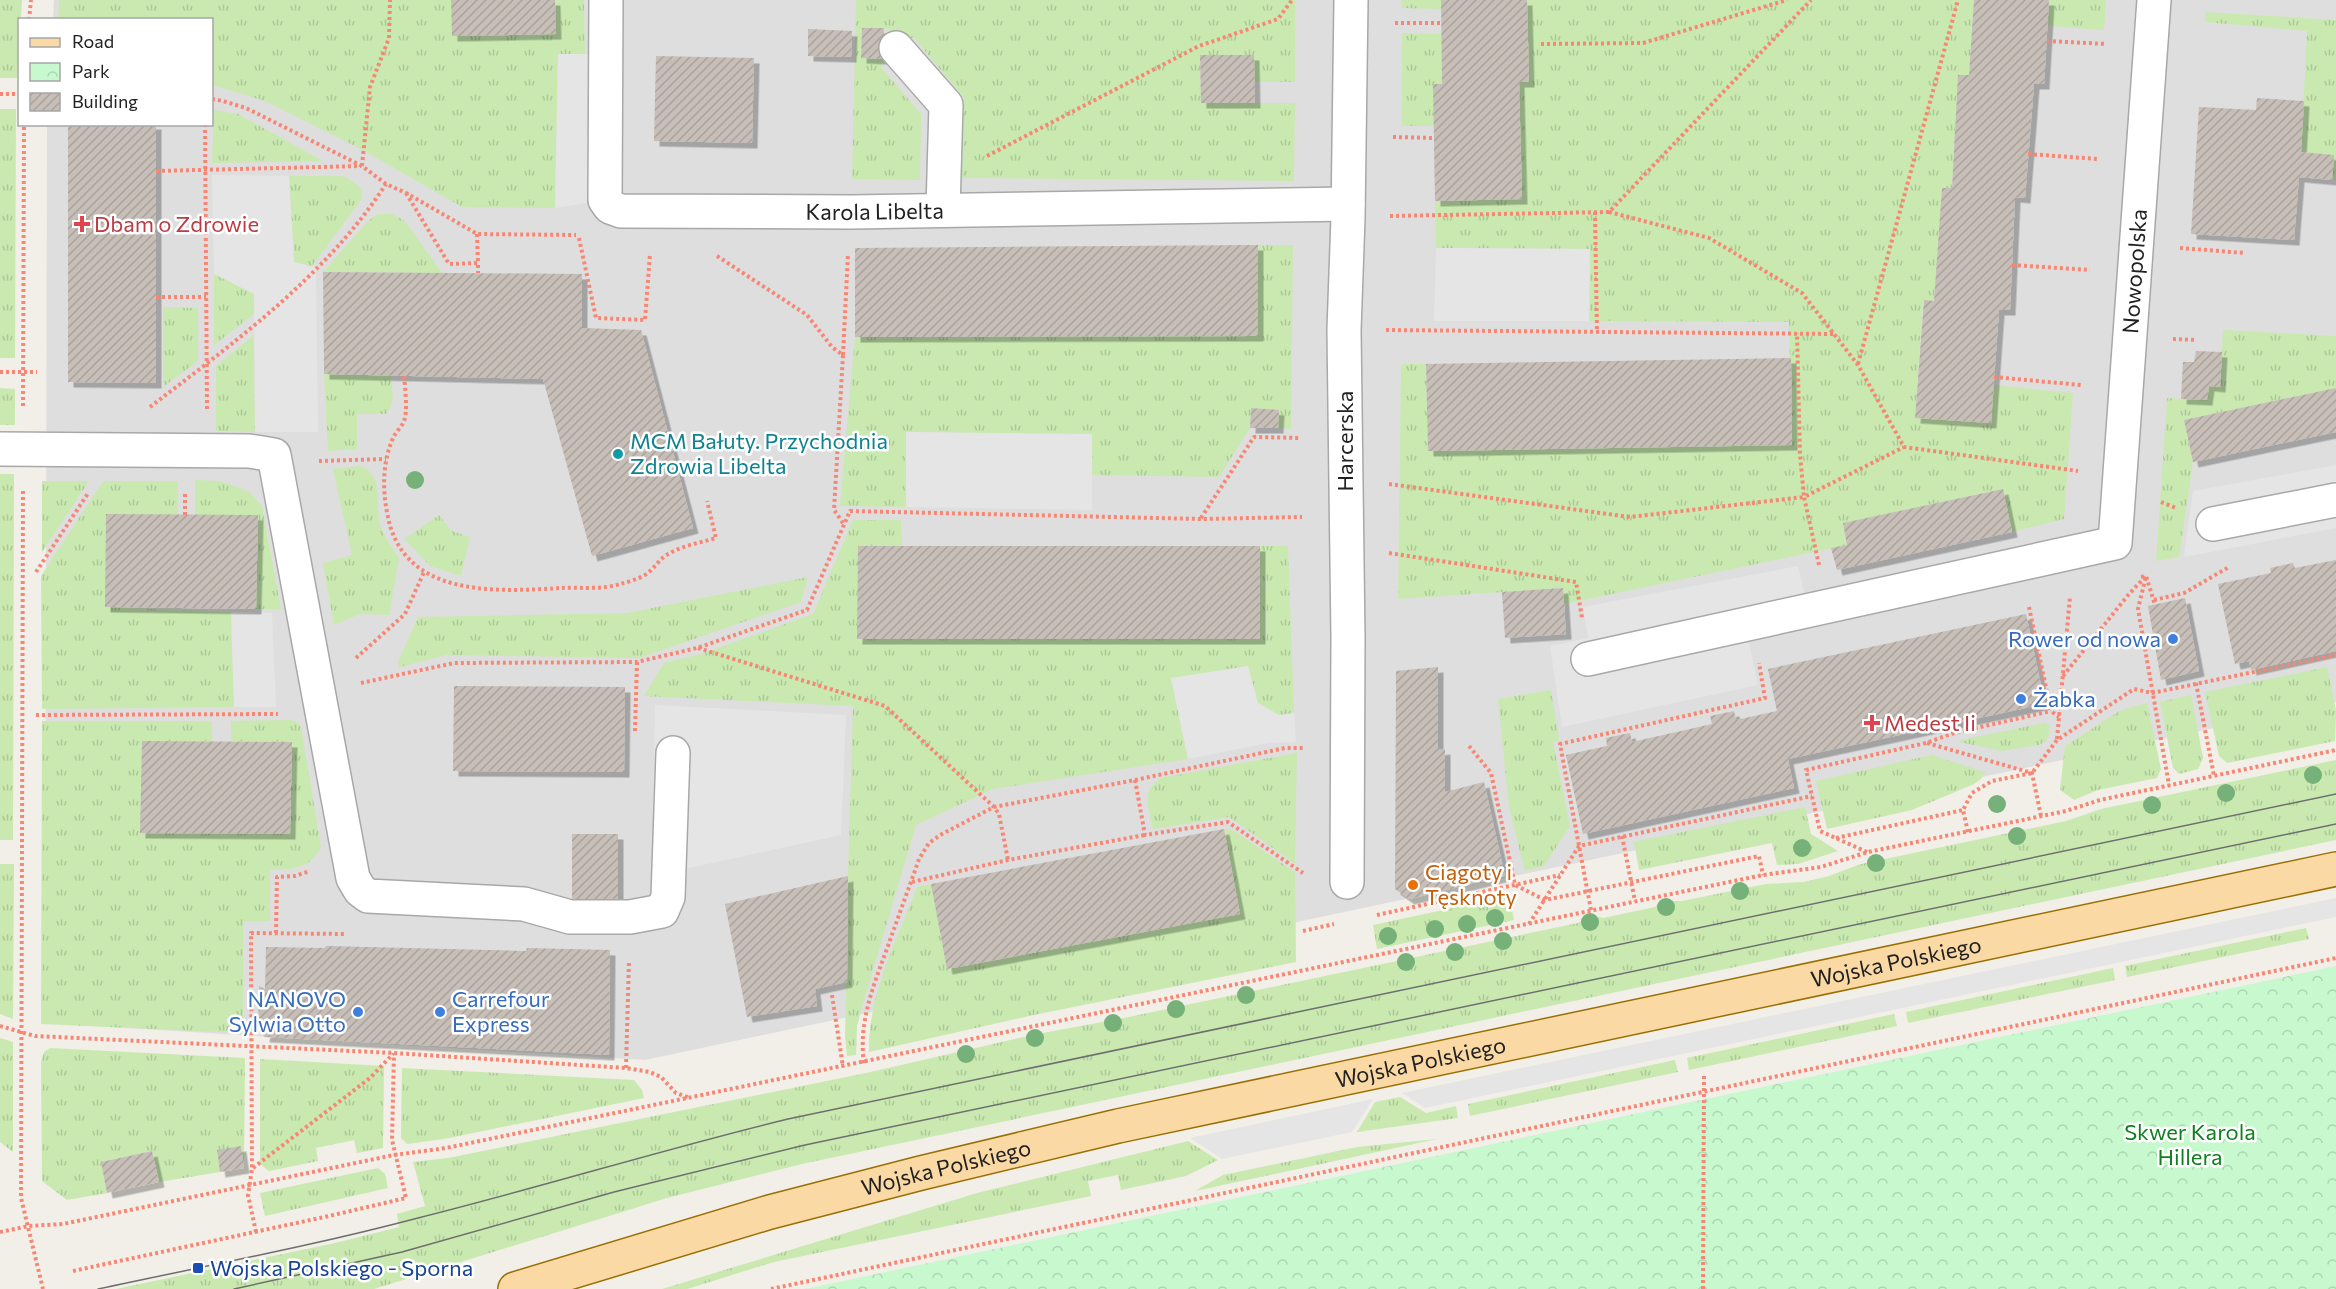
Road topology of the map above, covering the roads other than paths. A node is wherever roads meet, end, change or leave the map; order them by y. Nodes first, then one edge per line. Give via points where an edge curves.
1 (606, 0) edge
2 (1351, 0) edge
3 (2154, 0) edge
4 (896, 48) dead end
5 (943, 209) junction
6 (1348, 211) junction
7 (12, 449) edge
8 (2336, 500) edge
9 (2213, 524) dead end
10 (1588, 659) road end
11 (673, 753) dead end
12 (2336, 869) edge
13 (1347, 882) dead end
14 (515, 1289) edge

1 - 5 street, Karola Libelta via 605,200 610,207 621,211
2 - 6 street, Harcerska
3 - 10 street, Nowopolska via 2115,543
4 - 5 street via 946,105
5 - 6 street, Karola Libelta
6 - 13 street, Harcerska via 1344,330
7 - 11 street via 249,451 274,455 353,878 368,896 524,904 570,917 630,917 662,911 668,897
8 - 9 street
12 - 14 main road, Wojska Polskiego via 1118,1126 770,1212

